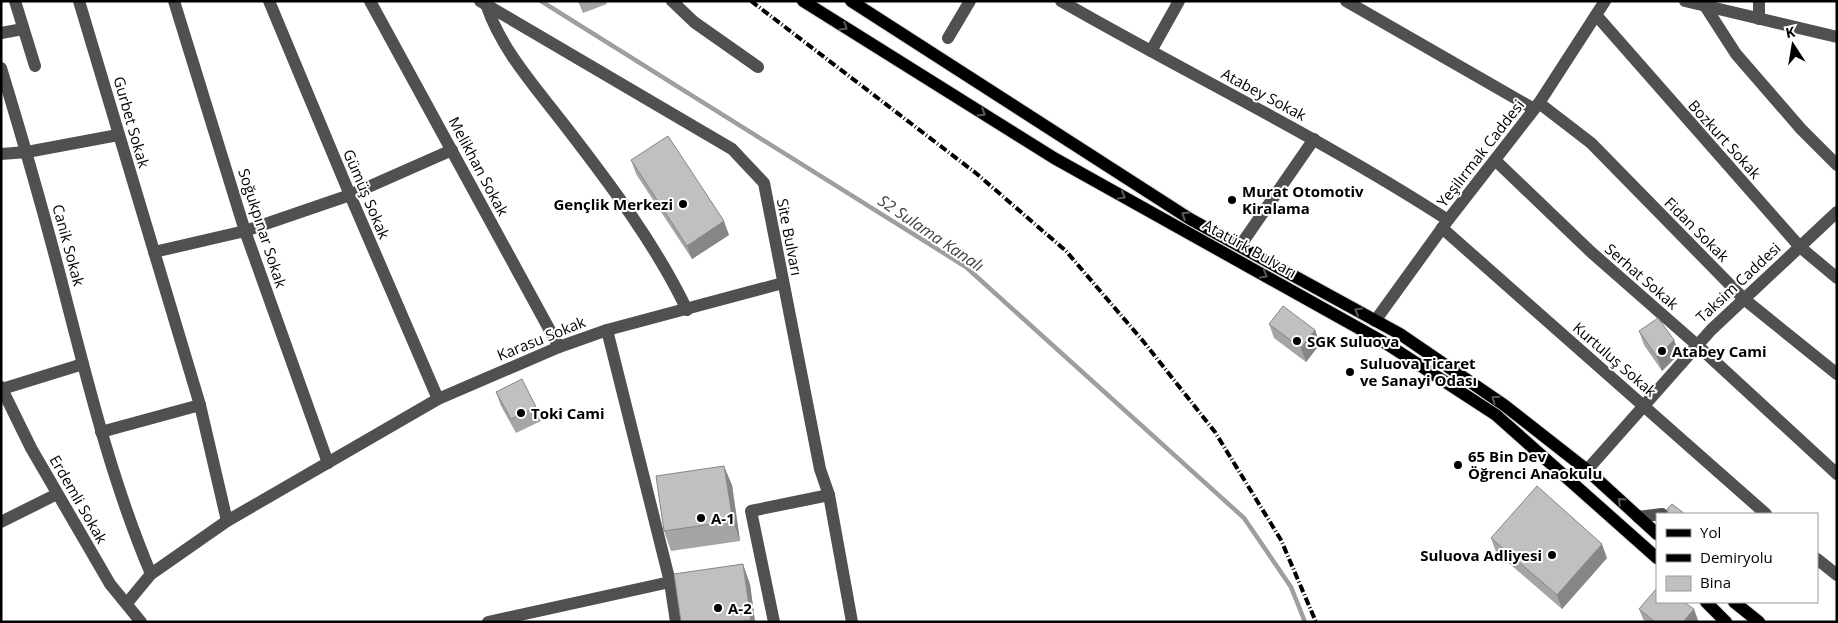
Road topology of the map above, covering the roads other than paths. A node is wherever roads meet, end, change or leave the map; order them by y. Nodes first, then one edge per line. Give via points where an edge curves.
1 (15, 1) edge
2 (80, 1) edge
3 (174, 1) edge
4 (269, 1) edge
5 (370, 1) edge
6 (672, 1) edge
7 (803, 1) edge
8 (851, 1) edge
9 (970, 1) edge
10 (1061, 1) edge
11 (1178, 1) edge
12 (1346, 1) edge
13 (1605, 1) edge
14 (1685, 1) edge
15 (1759, 1) edge
16 (484, 3) edge
17 (1705, 6) junction
18 (1596, 15) junction
19 (1759, 19) junction
20 (23, 29) junction
21 (1, 33) edge
22 (1823, 34) junction
23 (1837, 37) edge
24 (948, 38) dead end
25 (1837, 49) edge
26 (1151, 51) junction
27 (35, 66) dead end
28 (758, 67) dead end
29 (1, 68) edge
30 (1536, 106) junction
31 (118, 135) junction
32 (1314, 139) junction
33 (452, 150) junction
34 (27, 152) junction
35 (1, 154) edge
36 (1495, 160) junction
37 (1837, 165) edge
38 (350, 195) junction
39 (1837, 212) edge
40 (1445, 224) junction
41 (245, 231) junction
42 (1240, 246) junction
43 (1800, 247) junction
44 (154, 252) junction
45 (1837, 278) edge
46 (783, 284) junction
47 (1744, 299) junction
48 (687, 310) junction
49 (1375, 321) junction
50 (607, 330) junction
51 (1368, 332) junction
52 (1697, 345) junction
53 (559, 347) junction
54 (83, 364) junction
55 (1837, 374) edge
56 (2, 388) edge
57 (438, 399) junction
58 (200, 405) junction
59 (1643, 405) junction
60 (101, 432) junction
61 (328, 463) junction
62 (1586, 470) junction
63 (1837, 474) edge
64 (57, 494) junction
65 (829, 495) junction
66 (1765, 513) edge
67 (1656, 515) edge
68 (1638, 517) junction
69 (227, 521) junction
70 (1, 522) edge
71 (1656, 533) edge
72 (1656, 557) edge
73 (1818, 560) edge
74 (151, 574) junction
75 (1837, 575) edge
76 (670, 582) junction
77 (127, 603) junction
78 (1707, 603) edge
79 (1735, 603) edge
80 (1750, 619) edge
81 (141, 621) edge
82 (488, 622) edge
83 (676, 622) edge
84 (774, 622) edge
85 (852, 622) edge
86 (1726, 622) edge

1 - 20 street
2 - 31 street, Gurbet Sokak
3 - 41 street, Soğukpınar Sokak
4 - 38 street, Gümüş Sokak
5 - 33 street, Melikhan Sokak
6 - 28 street via 694,22
7 -> 51 main road, Atatürk Bulvarı via 1054,158
42 -> 8 main road, Atatürk Bulvarı via 1190,219
9 - 24 street
10 - 26 street, Atabey Sokak
11 - 26 street
12 - 30 street, Fidan Sokak
13 - 18 street, Yeşilırmak Caddesi
14 - 17 street
15 - 19 street
16 - 46 street, Site Bulvarı via 732,149 764,183
16 - 48 street via 513,57 594,163 672,278
17 - 19 street
17 - 37 street via 1736,54
18 - 30 street, Yeşilırmak Caddesi
18 - 43 street, Bozkurt Sokak
19 - 22 street
20 - 21 street
20 - 27 street
22 - 23 street
22 - 25 street
26 - 32 street, Atabey Sokak
29 - 34 street, Canik Sokak
30 - 36 street, Yeşilırmak Caddesi
30 - 47 street, Fidan Sokak via 1591,143
31 - 34 street
31 - 44 street, Gurbet Sokak
32 - 40 street, Atabey Sokak via 1385,179
32 - 42 street
33 - 38 street
33 - 53 street, Melikhan Sokak
34 - 35 street
34 - 54 street, Canik Sokak
36 - 40 street, Yeşilırmak Caddesi
36 - 52 street, Serhat Sokak via 1590,252
38 - 41 street
38 - 57 street, Gümüş Sokak
39 - 43 street, Taksim Caddesi
40 - 49 street, Yeşilırmak Caddesi
40 - 59 street, Kurtuluş Sokak
41 - 44 street
41 - 61 street, Soğukpınar Sokak
49 -> 42 main road, Atatürk Bulvarı
43 - 45 street, Bozkurt Sokak
43 - 47 street, Taksim Caddesi
44 - 58 street, Gurbet Sokak
46 - 48 street, Karasu Sokak
46 - 65 street, Site Bulvarı via 820,469
47 - 52 street, Taksim Caddesi
47 - 55 street, Fidan Sokak
48 - 50 street, Karasu Sokak
49 - 51 main road
62 -> 49 main road, Atatürk Bulvarı via 1504,405 1400,334
50 - 53 street, Karasu Sokak
50 - 76 street
51 - 72 main road, Atatürk Bulvarı via 1496,415
52 - 59 street, Taksim Caddesi
52 - 63 street, Serhat Sokak
53 - 57 street, Karasu Sokak
54 - 56 street
54 - 60 street, Canik Sokak
56 - 64 street, Erdemli Sokak
57 - 61 street, Karasu Sokak
58 - 60 street
58 - 69 street, Gurbet Sokak
59 - 62 street, Taksim Caddesi
59 - 66 street, Kurtuluş Sokak
60 - 74 street, Canik Sokak
61 - 69 street, Karasu Sokak
68 -> 62 main road, Atatürk Bulvarı
64 - 70 street
64 - 77 street, Erdemli Sokak via 110,584
65 - 84 street via 751,512
65 - 85 street, Site Bulvarı
67 - 68 street
68 - 71 main road, Atatürk Bulvarı
69 - 74 street, Karasu Sokak
73 - 75 street
74 - 77 street, Karasu Sokak
76 - 82 street
76 - 83 street
77 - 81 street, Erdemli Sokak
78 - 86 main road
79 - 80 main road

